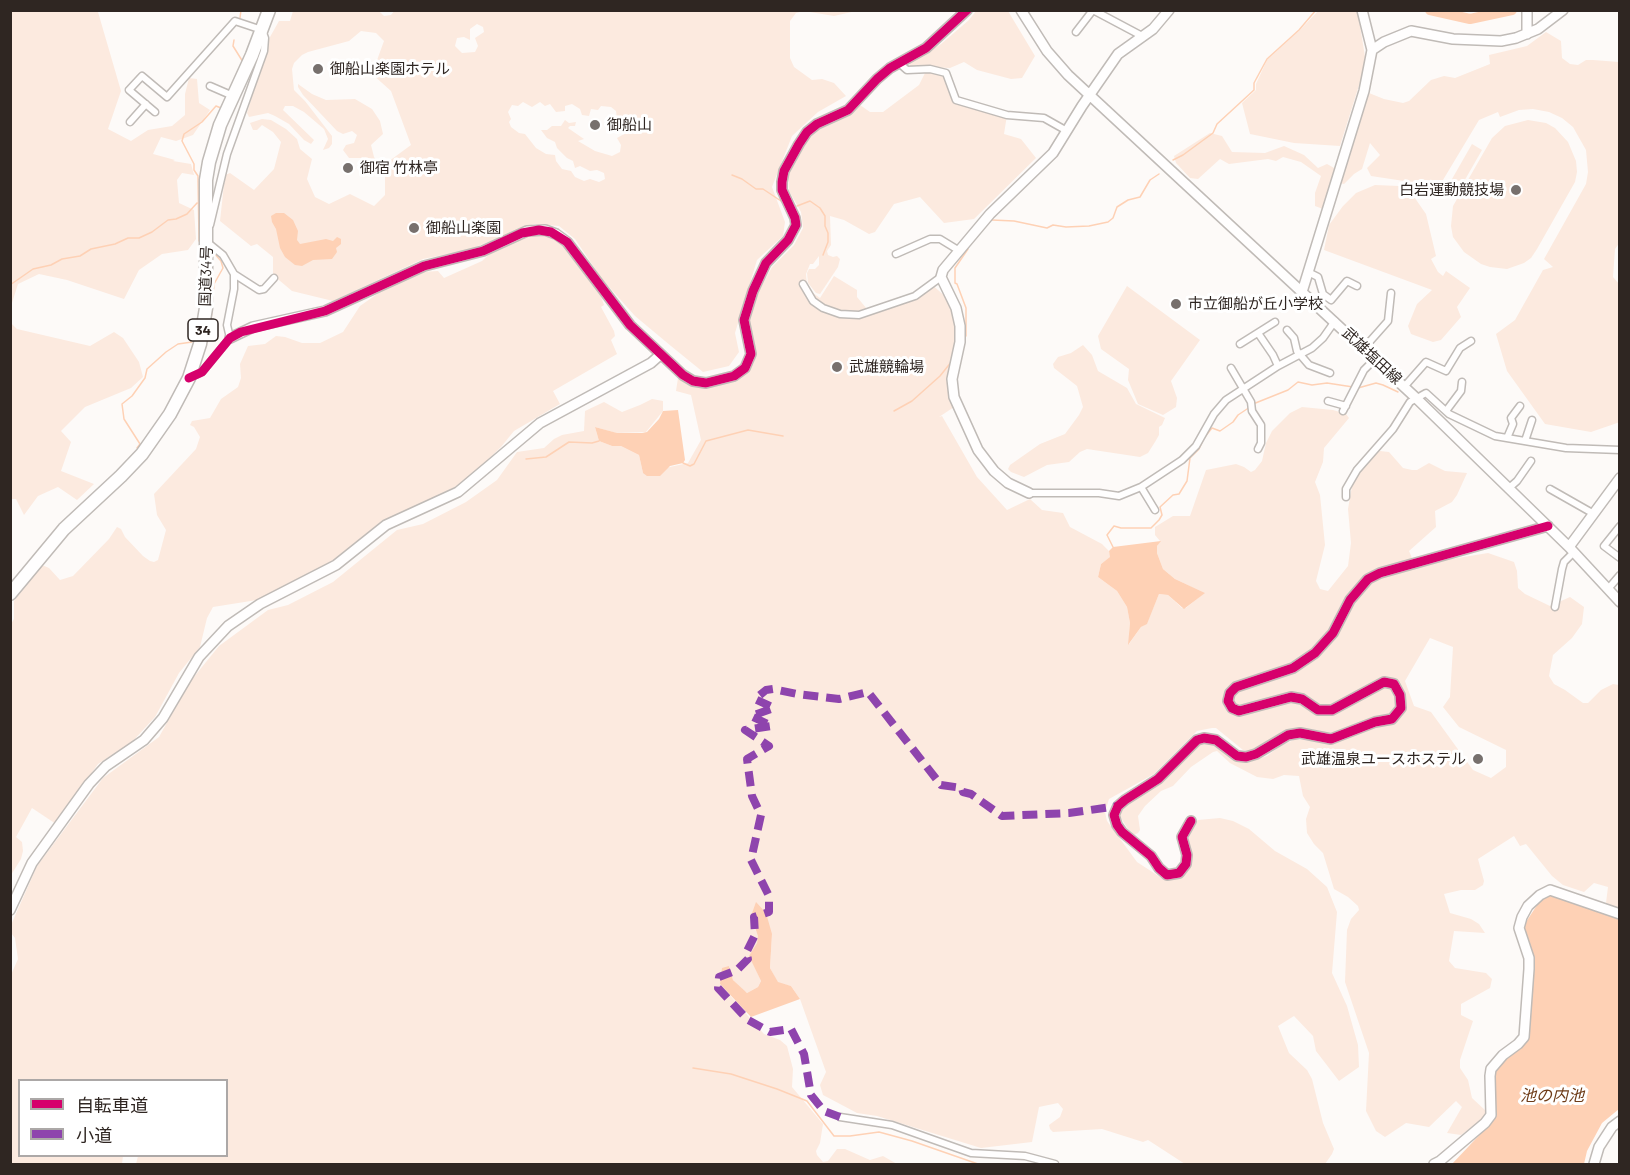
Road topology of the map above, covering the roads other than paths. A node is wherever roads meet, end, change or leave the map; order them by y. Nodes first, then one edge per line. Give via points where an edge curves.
1 (268, 10) edge
2 (967, 10) edge
3 (1021, 10) edge
4 (1093, 10) edge
5 (1169, 10) edge
6 (1362, 10) edge
7 (1527, 10) edge
8 (1563, 10) edge
9 (262, 30) junction
10 (1527, 30) junction
11 (1076, 32) dead end
12 (1142, 36) junction
13 (1372, 50) junction
14 (899, 63) junction
15 (210, 86) dead end
16 (229, 95) junction
17 (1090, 95) junction
18 (146, 104) junction
19 (155, 112) dead end
20 (130, 122) dead end
21 (1067, 131) junction
22 (207, 237) junction
23 (958, 250) junction
24 (896, 254) dead end
25 (1310, 273) junction
26 (234, 274) junction
27 (941, 277) junction
28 (274, 278) dead end
29 (803, 285) dead end
30 (1357, 286) dead end
31 (1302, 292) junction
32 (1382, 295) dead end
33 (1335, 321) junction
34 (1275, 322) dead end
35 (1287, 330) dead end
36 (1258, 333) junction
37 (230, 338) junction
38 (1471, 341) dead end
39 (1240, 344) dead end
40 (1364, 348) junction
41 (1301, 354) junction
42 (660, 355) junction
43 (1375, 359) junction
44 (1278, 366) junction
45 (1231, 368) dead end
46 (1330, 373) dead end
47 (189, 378) junction
48 (1462, 382) dead end
49 (1404, 387) junction
50 (1243, 389) junction
51 (1415, 397) junction
52 (1328, 401) dead end
53 (1520, 406) dead end
54 (1446, 411) junction
55 (1532, 420) dead end
56 (1508, 438) junction
57 (1525, 441) junction
58 (1258, 448) dead end
59 (1620, 450) edge
60 (1530, 461) dead end
61 (1620, 478) edge
62 (1140, 487) junction
63 (1509, 488) junction
64 (1550, 489) dead end
65 (1029, 493) joint
66 (1346, 497) dead end
67 (1155, 510) dead end
68 (1594, 514) junction
69 (1548, 526) junction
70 (1620, 526) edge
71 (1572, 550) junction
72 (1620, 558) edge
73 (1620, 575) edge
74 (1608, 589) junction
75 (10, 594) edge
76 (1620, 602) edge
77 (1555, 607) dead end
78 (1191, 821) dead end
79 (10, 910) edge
80 (1620, 914) edge
81 (840, 1117) dead end
82 (1620, 1121) edge
83 (1055, 1164) edge
84 (1434, 1164) edge
85 (1594, 1164) edge

1 - 9 highway, 国道34号 / 34
2 - 14 street via 926,48
3 - 17 street, 武雄塩田線 via 1047,51
4 - 11 street
4 - 12 street
5 - 12 street
6 - 13 street
7 - 10 street
8 - 10 street via 1547,23
9 - 16 highway, 国道34号 / 34
9 - 18 street via 235,21 167,97 142,76 129,90
9 - 22 street via 264,51 227,154
10 - 13 street via 1501,41 1453,39 1411,31
12 - 17 street via 1118,54
13 - 25 street via 1364,91
14 - 21 street via 907,70 946,73 956,100 1007,115 1044,118
14 - 42 street via 877,79 848,110 807,132 784,171 783,190 796,225 788,240 766,263 753,291 744,320 751,354 745,369 718,381 699,383
15 - 16 street
16 - 22 highway, 国道34号 / 34 via 206,180
17 - 21 street
17 - 31 street, 武雄塩田線
18 - 19 street
18 - 20 street
21 - 23 street via 1053,153
22 - 26 street
22 - 47 highway, 国道34号 / 34 via 206,309
23 - 24 street via 940,239 930,239
23 - 27 street
25 - 30 street via 1318,277 1323,294 1331,300 1347,281
25 - 31 street
26 - 28 street via 259,290
26 - 37 street via 227,326
27 - 29 street via 915,296 859,315 824,308 813,301
27 - 65 street via 960,326 952,379 958,408 978,450 994,471
31 - 33 street, 武雄塩田線
32 - 40 street via 1391,296 1388,321
33 - 40 street, 武雄塩田線
33 - 41 street via 1318,344
34 - 36 street
35 - 41 street
36 - 39 street
36 - 44 street
37 - 42 street via 253,327 325,311 424,266 483,251 527,231 545,230 573,249 630,325
37 - 47 street via 202,372
38 - 49 street via 1460,348 1446,371 1426,362
40 - 43 street, 武雄塩田線
41 - 44 street
41 - 46 street via 1309,365
42 - 79 street via 540,423 458,492 386,525 336,565 260,604 228,626 199,657 163,718 144,740 106,766 89,784 32,863
43 - 49 street, 武雄塩田線
43 - 52 street via 1364,370 1345,409
44 - 50 street
45 - 50 street
47 - 75 highway, 国道34号 / 34 via 142,454 64,529
48 - 54 street via 1461,391
49 - 51 street, 武雄塩田線
50 - 58 street via 1261,425
50 - 62 street via 1221,405 1196,446 1182,460
51 - 54 street via 1426,393
51 - 63 street, 武雄塩田線
51 - 66 street via 1357,470 1346,489
53 - 56 street via 1511,418
54 - 56 street
55 - 57 street
56 - 57 street
57 - 59 street via 1566,448
60 - 63 street
61 - 68 street
62 - 65 street via 1119,496
62 - 67 street
63 - 69 street, 武雄塩田線
64 - 68 street
68 - 71 street
69 - 71 street, 武雄塩田線
69 - 78 street via 1368,579 1315,653 1293,668 1236,687 1228,701 1239,711 1291,697 1318,710 1332,710 1383,682 1394,684 1400,695 1401,708 1392,719 1331,739 1300,733 1288,735 1246,757 1237,756 1216,740 1197,740 1158,779 1118,806 1114,815 1122,832 1167,875 1179,873 1186,864 1182,837
70 - 72 street via 1604,546
71 - 74 street, 武雄塩田線
71 - 77 street via 1564,562
73 - 74 street
74 - 76 street, 武雄塩田線
80 - 84 street via 1550,890 1528,906 1519,928 1529,969 1524,1037 1491,1069 1491,1115
81 - 83 street via 892,1125 971,1153 1025,1156
82 - 85 street via 1599,1147

